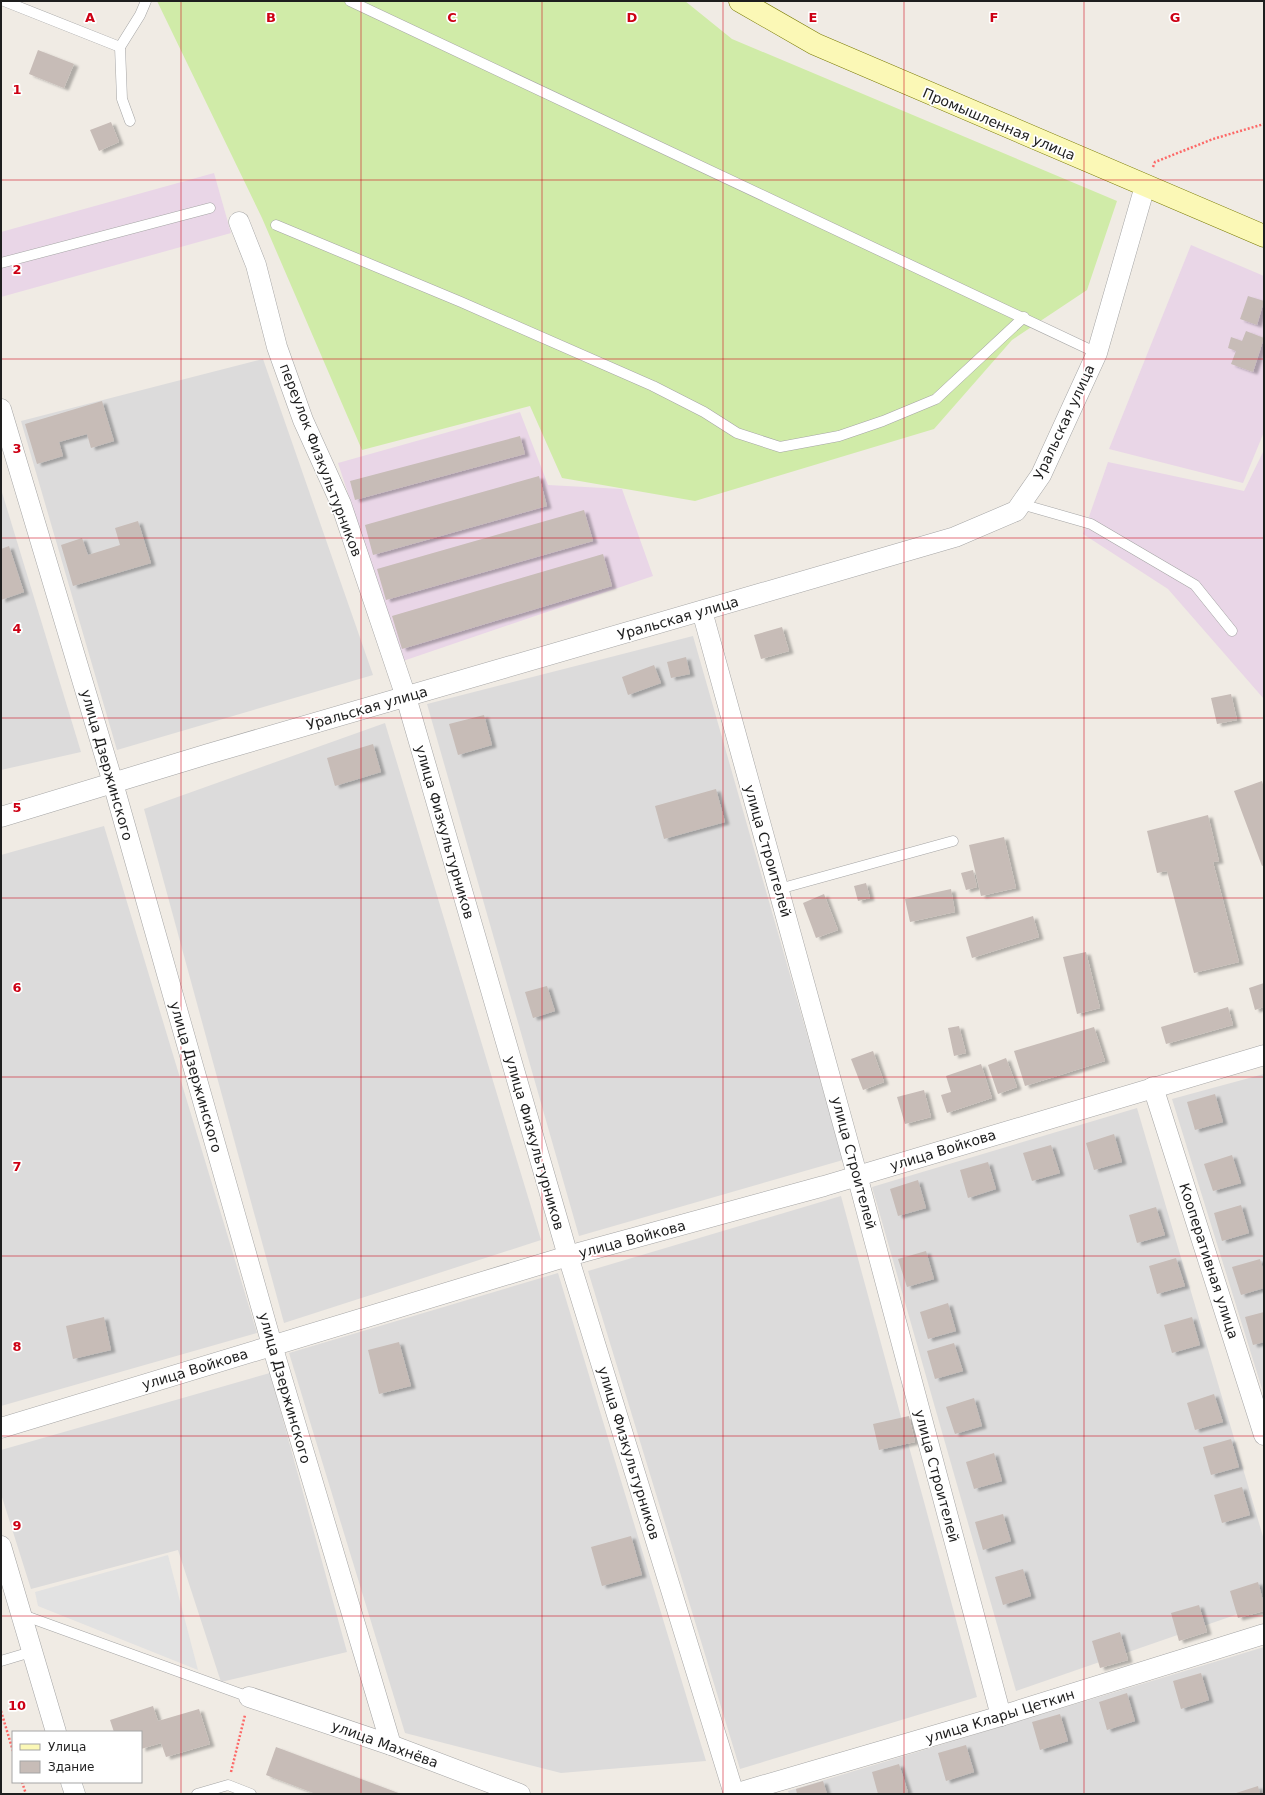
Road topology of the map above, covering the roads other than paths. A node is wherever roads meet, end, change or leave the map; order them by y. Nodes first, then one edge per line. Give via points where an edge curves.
1 (4, 1) edge
2 (146, 1) edge
3 (350, 1) edge
4 (740, 1) edge
5 (120, 47) junction
6 (130, 122) dead end
7 (1145, 186) junction
8 (210, 208) dead end
9 (239, 222) dead end
10 (276, 225) dead end
11 (1264, 236) edge
12 (1, 263) edge
13 (1024, 318) junction
14 (1097, 353) junction
15 (1, 409) edge
16 (1020, 504) junction
17 (702, 611) junction
18 (1232, 631) dead end
19 (406, 697) junction
20 (113, 783) junction
21 (1, 817) edge
22 (953, 841) dead end
23 (779, 889) junction
24 (1264, 1055) edge
25 (1153, 1087) junction
26 (857, 1175) junction
27 (568, 1256) junction
28 (272, 1345) junction
29 (1261, 1414) edge
30 (1, 1428) edge
31 (1264, 1435) edge
32 (1, 1546) edge
33 (20, 1614) junction
34 (1264, 1634) edge
35 (31, 1652) junction
36 (1, 1661) edge
37 (249, 1697) joint
38 (1001, 1716) junction
39 (56, 1731) edge
40 (392, 1745) junction
41 (71, 1783) edge
42 (202, 1793) edge
43 (75, 1794) edge
44 (251, 1794) edge
45 (520, 1794) edge
46 (734, 1794) edge

1 - 5 lane
2 - 5 lane
3 - 13 lane
4 - 7 main road, Промышленная улица via 815,44
5 - 6 lane via 122,99
7 - 11 main road, Промышленная улица
7 - 14 street, Уральская улица
8 - 12 lane
9 - 19 street, переулок Физкультурников via 256,265 277,347 303,420 340,504
10 - 13 lane via 653,386 704,412 737,433 780,447 839,436 936,399
13 - 14 lane
14 - 16 street, Уральская улица via 1041,476
15 - 20 street, улица Дзержинского
16 - 17 street, Уральская улица via 1016,510 955,537
16 - 18 lane via 1091,524 1195,585
17 - 19 street, Уральская улица
17 - 23 street, улица Строителей
19 - 20 street, Уральская улица
19 - 27 street, улица Физкультурников
20 - 21 street, Уральская улица
20 - 28 street, улица Дзержинского
22 - 23 lane
23 - 26 street, улица Строителей
24 - 25 street, улица Войкова
25 - 26 street, улица Войкова
25 - 29 street, Кооперативная улица
26 - 27 street, улица Войкова
26 - 38 street, улица Строителей
27 - 28 street, улица Войкова
27 - 46 street, улица Физкультурников
28 - 30 street, улица Войкова
28 - 40 street, улица Дзержинского
29 - 31 street, Кооперативная улица
32 - 33 street
33 - 35 street
33 - 37 lane
34 - 38 street, улица Клары Цеткин
35 - 36 lane
35 - 39 street
37 - 40 street, улица Махнёва
38 - 46 street, улица Клары Цеткин
40 - 45 street, улица Махнёва
41 - 43 street
42 - 44 lane via 228,1785

